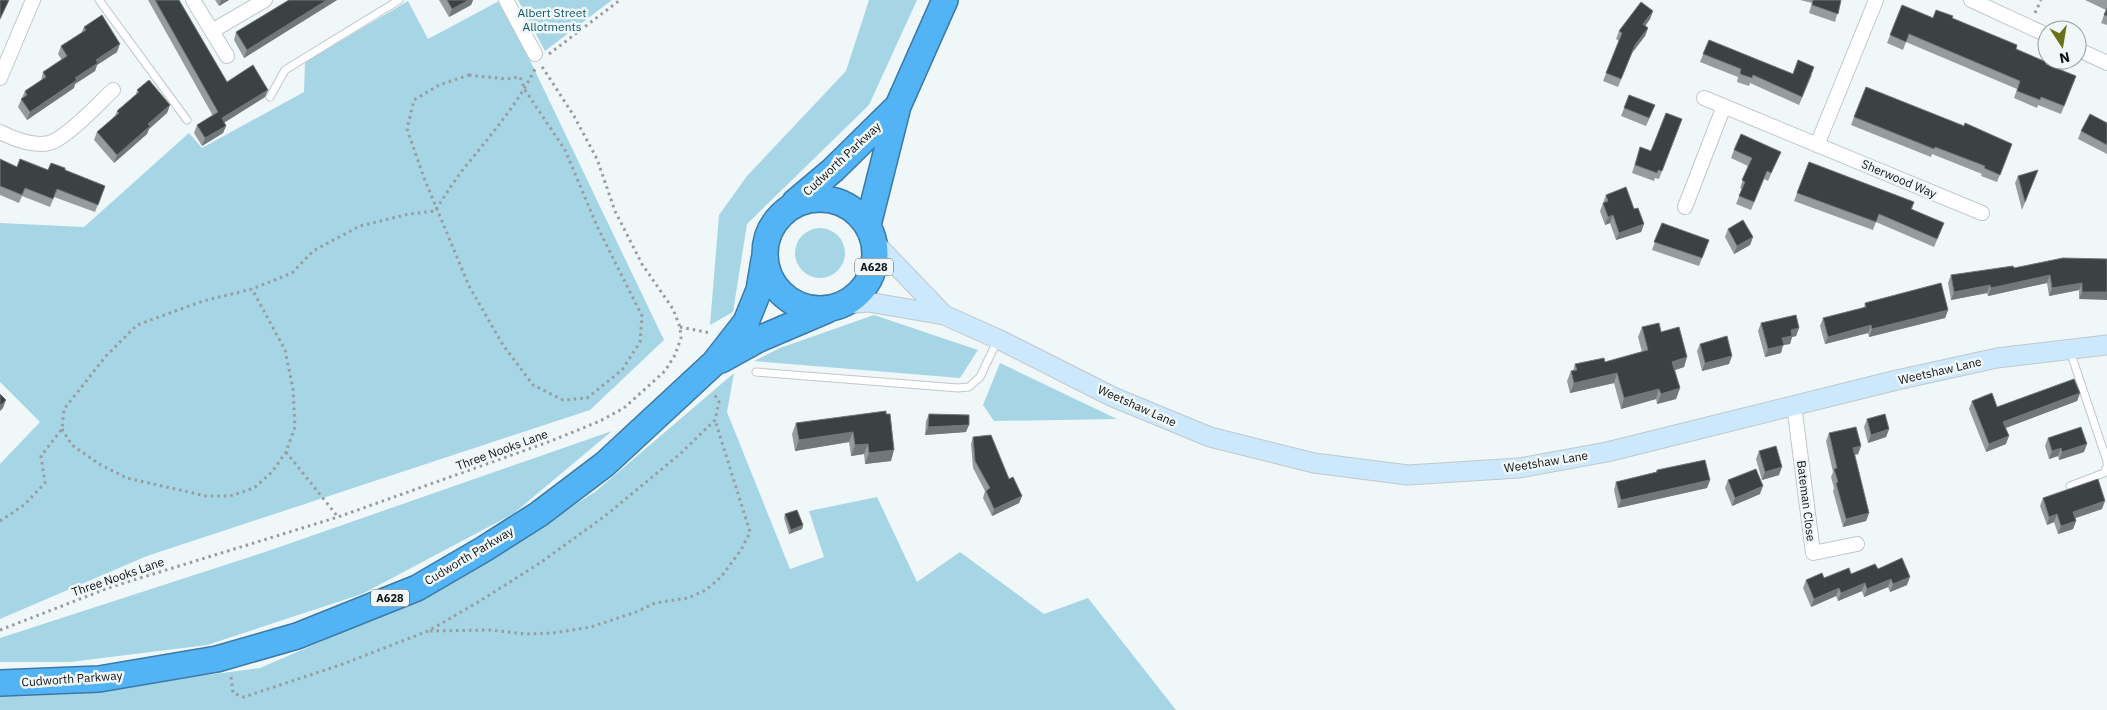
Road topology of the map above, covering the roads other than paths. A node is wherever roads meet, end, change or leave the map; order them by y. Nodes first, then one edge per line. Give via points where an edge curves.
1 (33, 0) edge
2 (99, 0) edge
3 (193, 0) edge
4 (265, 0) edge
5 (399, 0) edge
6 (506, 0) edge
7 (945, 0) edge
8 (1876, 0) edge
9 (1971, 0) edge
10 (2037, 30) edge
11 (212, 31) junction
12 (2087, 54) edge
13 (227, 56) dead end
14 (537, 58) road end
15 (2107, 63) edge
16 (0, 78) edge
17 (112, 90) dead end
18 (270, 97) edge
19 (1704, 98) dead end
20 (898, 106) junction
21 (1724, 106) junction
22 (187, 120) dead end
23 (0, 132) edge
24 (1817, 145) junction
25 (1685, 207) dead end
26 (785, 210) junction
27 (1982, 214) dead end
28 (871, 234) junction
29 (764, 260) junction
30 (836, 307) junction
31 (944, 315) junction
32 (998, 339) junction
33 (2107, 346) edge
34 (2069, 349) junction
35 (714, 363) junction
36 (756, 372) dead end
37 (1794, 405) junction
38 (2070, 486) dead end
39 (1857, 544) dead end
40 (0, 683) edge

1 - 16 street
2 - 22 lane
3 - 11 street
4 - 11 street
5 - 18 lane via 285,70
6 - 14 street
7 - 20 highway, Cudworth Parkway / A628
8 - 24 street
9 - 10 street
11 - 13 street
12 - 15 street
17 - 23 street via 66,133 49,143 19,142
19 - 21 street, Sherwood Way
20 - 26 highway, Cudworth Parkway / A628 via 833,170
20 - 28 highway, Cudworth Parkway / A628
21 - 24 street, Sherwood Way
21 - 25 street
24 - 27 street, Sherwood Way
26 - 28 highway, Cudworth Parkway via 802,201 821,198 839,202 856,211
26 - 29 highway, Cudworth Parkway / A628 via 773,224 766,241
28 - 30 highway, Cudworth Parkway / A628 via 876,261 871,278 860,293
28 - 31 street, Weetshaw Lane
29 - 30 highway via 769,277 779,292 793,303 809,309
29 - 35 highway, Cudworth Parkway / A628 via 759,290 746,322
30 - 31 street, Weetshaw Lane via 868,302
30 - 35 highway, Cudworth Parkway / A628 via 760,339
31 - 32 street, Weetshaw Lane
32 - 36 lane via 980,377 969,387
32 - 37 street, Weetshaw Lane via 1113,397 1210,437 1314,463 1408,474 1519,468 1606,452
33 - 34 street, Weetshaw Lane
34 - 37 street, Weetshaw Lane via 1997,358
34 - 38 lane via 2107,461 2104,473
35 - 40 highway, Cudworth Parkway / A628 via 605,464 539,514 417,588 297,636 217,659 100,679
37 - 39 street, Bateman Close via 1813,553

